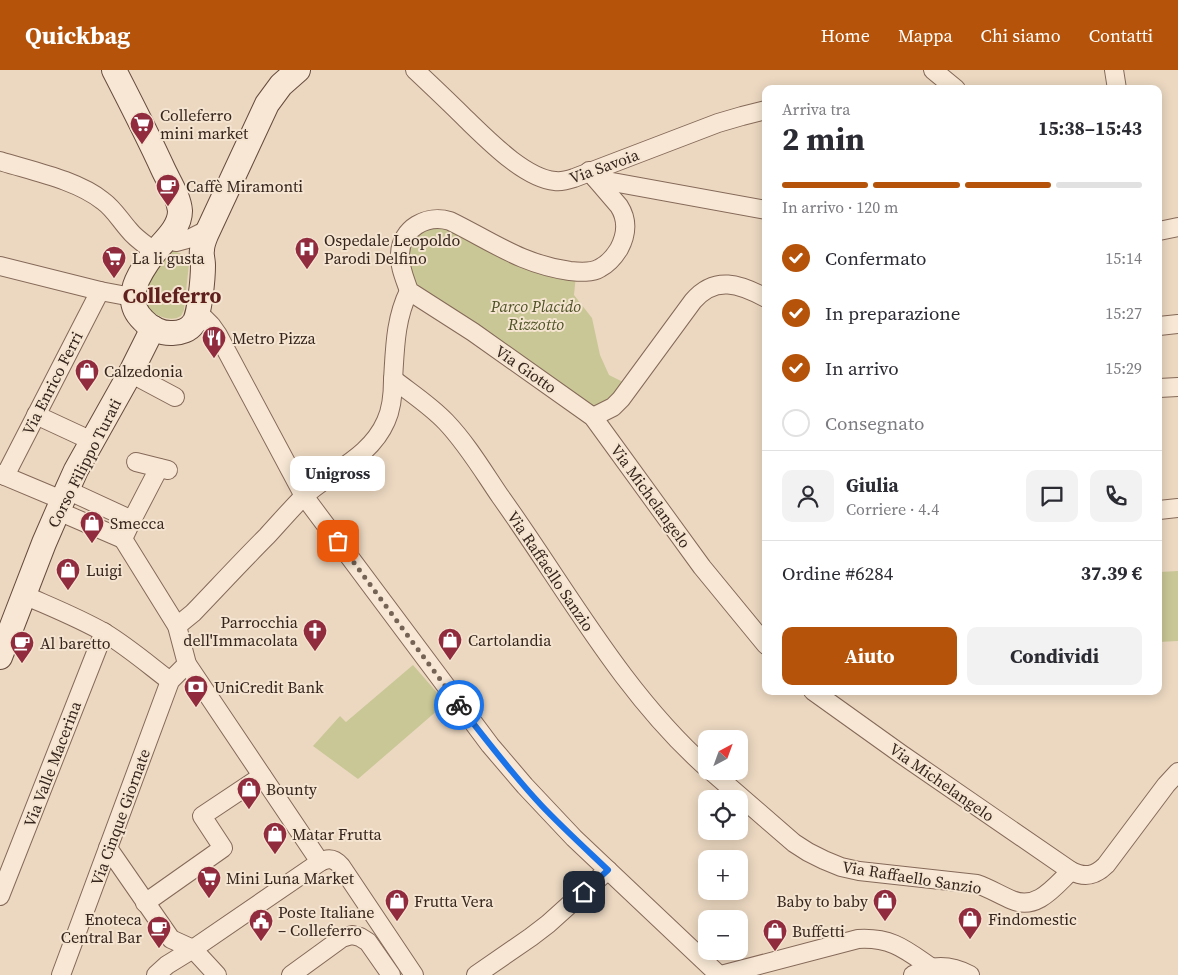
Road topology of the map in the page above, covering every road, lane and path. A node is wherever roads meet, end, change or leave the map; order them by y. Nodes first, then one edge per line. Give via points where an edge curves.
1 (114, 70) edge
2 (298, 70) edge
3 (415, 70) edge
4 (933, 70) edge
5 (1114, 70) edge
6 (951, 85) edge
7 (1116, 85) edge
8 (762, 111) edge
9 (0, 161) edge
10 (593, 175) junction
11 (762, 209) edge
12 (1178, 227) edge
13 (209, 228) junction
14 (1162, 230) edge
15 (164, 246) junction
16 (202, 260) junction
17 (2, 266) edge
18 (100, 291) junction
19 (409, 291) junction
20 (762, 296) edge
21 (132, 297) junction
22 (198, 312) junction
23 (1178, 324) edge
24 (1162, 326) edge
25 (153, 328) junction
26 (130, 373) junction
27 (393, 379) junction
28 (1178, 387) edge
29 (1162, 388) edge
30 (175, 397) dead end
31 (36, 414) junction
32 (593, 417) junction
33 (92, 441) junction
34 (136, 462) dead end
35 (3, 475) edge
36 (304, 496) junction
37 (63, 500) junction
38 (1178, 508) edge
39 (1162, 510) edge
40 (132, 520) junction
41 (123, 539) junction
42 (24, 595) junction
43 (177, 626) junction
44 (104, 632) junction
45 (762, 640) edge
46 (0, 657) edge
47 (187, 664) junction
48 (170, 681) junction
49 (819, 695) edge
50 (698, 759) edge
51 (262, 776) junction
52 (721, 780) edge
53 (1174, 784) edge
54 (108, 848) junction
55 (326, 861) junction
56 (608, 870) junction
57 (1071, 871) junction
58 (0, 896) edge
59 (145, 903) junction
60 (193, 949) junction
61 (932, 968) junction
62 (61, 975) edge
63 (156, 975) edge
64 (217, 975) edge
65 (291, 975) edge
66 (391, 975) edge
67 (414, 975) edge
68 (476, 975) edge
69 (720, 975) edge
70 (913, 975) edge
71 (970, 975) edge

1 - 15 main road via 179,205 180,215
2 - 13 main road via 267,104
3 - 10 street, Via Savoia via 500,150 526,170 555,181
4 - 6 street
5 - 7 street
8 - 10 street, Via Savoia via 718,123
9 - 15 street via 83,188 106,204 132,233
10 - 11 street
10 - 19 street via 619,206 626,222 618,249 601,268 588,272 538,264 505,251 450,221 433,219 416,225 402,243 399,254
12 - 14 street
13 - 15 street
13 - 16 main road via 202,246
15 - 16 main road via 186,244
15 - 21 main road via 140,274
16 - 22 main road
17 - 18 street
18 - 21 street
18 - 31 street, Via Enrico Ferri
19 - 27 street via 398,321
19 - 32 street, Via Giotto
20 - 32 street via 726,285 704,290 625,394 613,407
21 - 25 main road via 139,316
22 - 25 main road via 195,322 187,330 170,334
22 - 36 street via 218,335
23 - 24 street
25 - 26 main road, Corso Filippo Turati
26 - 30 street
26 - 33 main road, Corso Filippo Turati
27 - 36 street via 387,421 373,442
27 - 50 street, Via Raffaello Sanzio via 435,412 452,430 626,679 668,730
28 - 29 street
31 - 33 street
31 - 35 street, Via Enrico Ferri
32 - 45 street, Via Michelangelo via 706,573
33 - 37 main road, Corso Filippo Turati
34 - 40 street via 164,469
35 - 37 street
36 - 43 street
36 - 56 street via 498,754 547,811
37 - 40 street
37 - 41 street
37 - 42 main road, Corso Filippo Turati
38 - 39 street
40 - 41 street
41 - 43 street
42 - 44 street
42 - 46 main road, Corso Filippo Turati
43 - 47 street
44 - 48 street
44 - 58 street, Via Valle Macerina
47 - 48 street, Via Cinque Giornate
47 - 51 street
48 - 54 street, Via Cinque Giornate
49 - 57 street, Via Michelangelo
51 - 55 street
51 - 59 street via 202,816 223,848
52 - 57 street, Via Raffaello Sanzio via 794,843 816,857 842,867 976,884 1015,902 1029,903 1043,897
53 - 57 street via 1102,869 1090,876
54 - 59 street
54 - 62 street, Via Cinque Giornate
55 - 60 street
55 - 67 street via 341,866
56 - 68 street via 532,938
56 - 69 street
59 - 60 street via 171,939
60 - 63 street
60 - 64 street
61 - 69 street via 896,944 878,939 858,939
61 - 70 street
61 - 71 street via 946,967
65 - 66 street via 342,938 352,935 364,939 371,946

